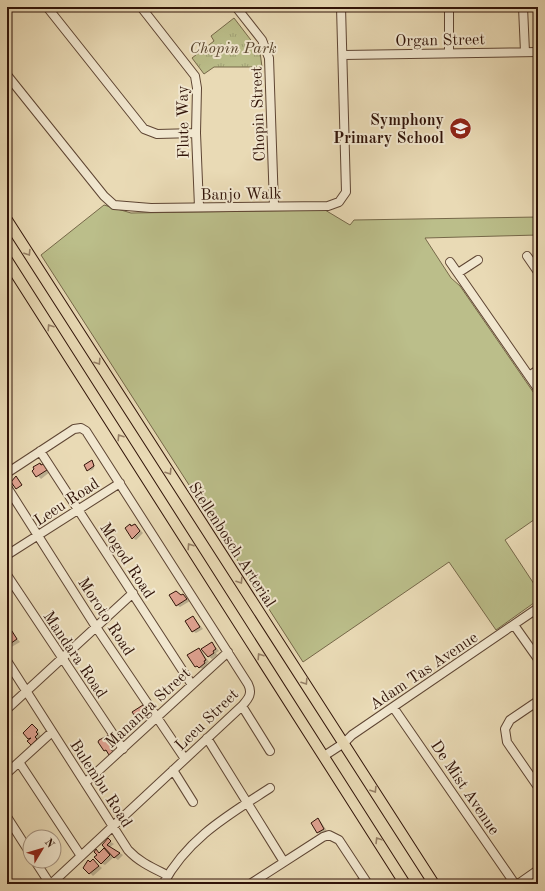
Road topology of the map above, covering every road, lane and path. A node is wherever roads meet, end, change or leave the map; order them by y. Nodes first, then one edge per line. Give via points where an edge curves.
1 (47, 7) edge
2 (141, 7) edge
3 (236, 7) edge
4 (341, 7) edge
5 (449, 7) edge
6 (523, 7) edge
7 (525, 52) junction
8 (538, 52) edge
9 (450, 54) junction
10 (343, 55) junction
11 (7, 75) edge
12 (196, 133) junction
13 (274, 206) junction
14 (199, 207) junction
15 (7, 220) edge
16 (527, 256) dead end
17 (7, 260) edge
18 (478, 260) dead end
19 (450, 262) dead end
20 (538, 272) edge
21 (458, 273) junction
22 (538, 370) edge
23 (529, 376) junction
24 (538, 389) edge
25 (40, 451) junction
26 (7, 473) edge
27 (120, 482) junction
28 (7, 487) edge
29 (78, 509) junction
30 (38, 535) junction
31 (7, 555) edge
32 (7, 575) edge
33 (133, 593) junction
34 (538, 608) edge
35 (514, 625) junction
36 (96, 627) junction
37 (228, 652) junction
38 (62, 658) junction
39 (538, 658) edge
40 (7, 661) edge
41 (192, 685) junction
42 (26, 692) junction
43 (538, 701) edge
44 (242, 706) junction
45 (393, 707) junction
46 (7, 709) edge
47 (157, 717) junction
48 (52, 732) junction
49 (207, 738) junction
50 (344, 743) junction
51 (122, 749) junction
52 (270, 751) dead end
53 (324, 756) junction
54 (185, 759) junction
55 (19, 762) junction
56 (173, 770) junction
57 (7, 773) edge
58 (85, 783) junction
59 (538, 787) edge
60 (270, 788) dead end
61 (193, 802) dead end
62 (247, 803) junction
63 (7, 817) edge
64 (113, 826) junction
65 (22, 840) edge
66 (81, 856) junction
67 (284, 862) junction
68 (40, 869) edge
69 (538, 870) edge
70 (167, 875) junction
71 (364, 882) edge
72 (50, 884) edge
73 (162, 884) edge
74 (250, 884) edge
75 (405, 884) edge
76 (434, 884) edge
77 (515, 884) edge
78 (518, 884) edge

1 - 12 street via 144,129 157,134
2 - 12 street, Flute Way via 195,76
3 - 13 street, Chopin Street via 262,40 269,58
4 - 10 street, Banjo Walk
5 - 9 street
6 - 7 street
7 - 8 street, Organ Street
7 - 9 street, Organ Street
9 - 10 street, Organ Street
10 - 13 street, Banjo Walk via 346,192 339,202 328,206
11 - 14 street, Banjo Walk via 104,196 114,205 151,208
12 - 14 street, Flute Way
13 - 14 street, Banjo Walk
15 -> 50 main road, Stellenbosch Arterial
16 - 20 street
53 -> 17 main road
18 - 21 street
19 - 21 street
21 - 23 street
22 - 23 street
23 - 24 street
25 - 26 street
25 - 27 street via 74,429 81,428 90,435
25 - 29 street, Mogod Road
27 - 29 street, Leeu Road
27 - 37 street, Leeu Street
28 - 30 street, Moroto Road
29 - 30 street, Leeu Road
29 - 33 street, Mogod Road
30 - 31 street, Leeu Road
30 - 36 street, Moroto Road
32 - 38 street, Mandara Road
33 - 36 street
33 - 41 street, Mogod Road
34 - 35 street, Adam Tas Avenue
35 - 39 street
35 - 45 street, Adam Tas Avenue
36 - 38 street
36 - 47 street, Moroto Road
37 - 41 street, Mananga Street
37 - 44 street, Leeu Street via 250,688 249,698
38 - 42 street
38 - 51 street, Mandara Road
40 - 42 street, Bulembu Road
41 - 47 street, Mananga Street
42 - 46 street
42 - 48 street, Bulembu Road
43 - 59 street via 510,720 505,729 507,742
44 - 49 street, Leeu Street
44 - 52 street
45 - 50 street, Adam Tas Avenue via 352,734
45 - 77 street, De Mist Avenue
47 - 51 street, Mananga Street
47 - 54 street, Moroto Road
48 - 55 street
48 - 58 street, Bulembu Road
49 - 54 street, Leeu Street
49 - 62 street
50 - 53 street, Adam Tas Avenue
50 -> 76 main road, Stellenbosch Arterial
51 - 58 street, Mananga Street
75 -> 53 main road
54 - 56 street, Leeu Street
55 - 57 street
55 - 66 street
56 - 61 street
56 - 64 street, Leeu Street
58 - 64 street, Bulembu Road
60 - 62 street
62 - 67 street
62 - 70 street via 200,836
63 - 65 street
64 - 66 street, Leeu Street
64 - 70 street, Bulembu Road via 135,857
66 - 72 street, Leeu Street
67 - 71 street via 323,836 332,835 339,840
67 - 74 street
68 - 72 street
69 - 78 street
70 - 73 street

